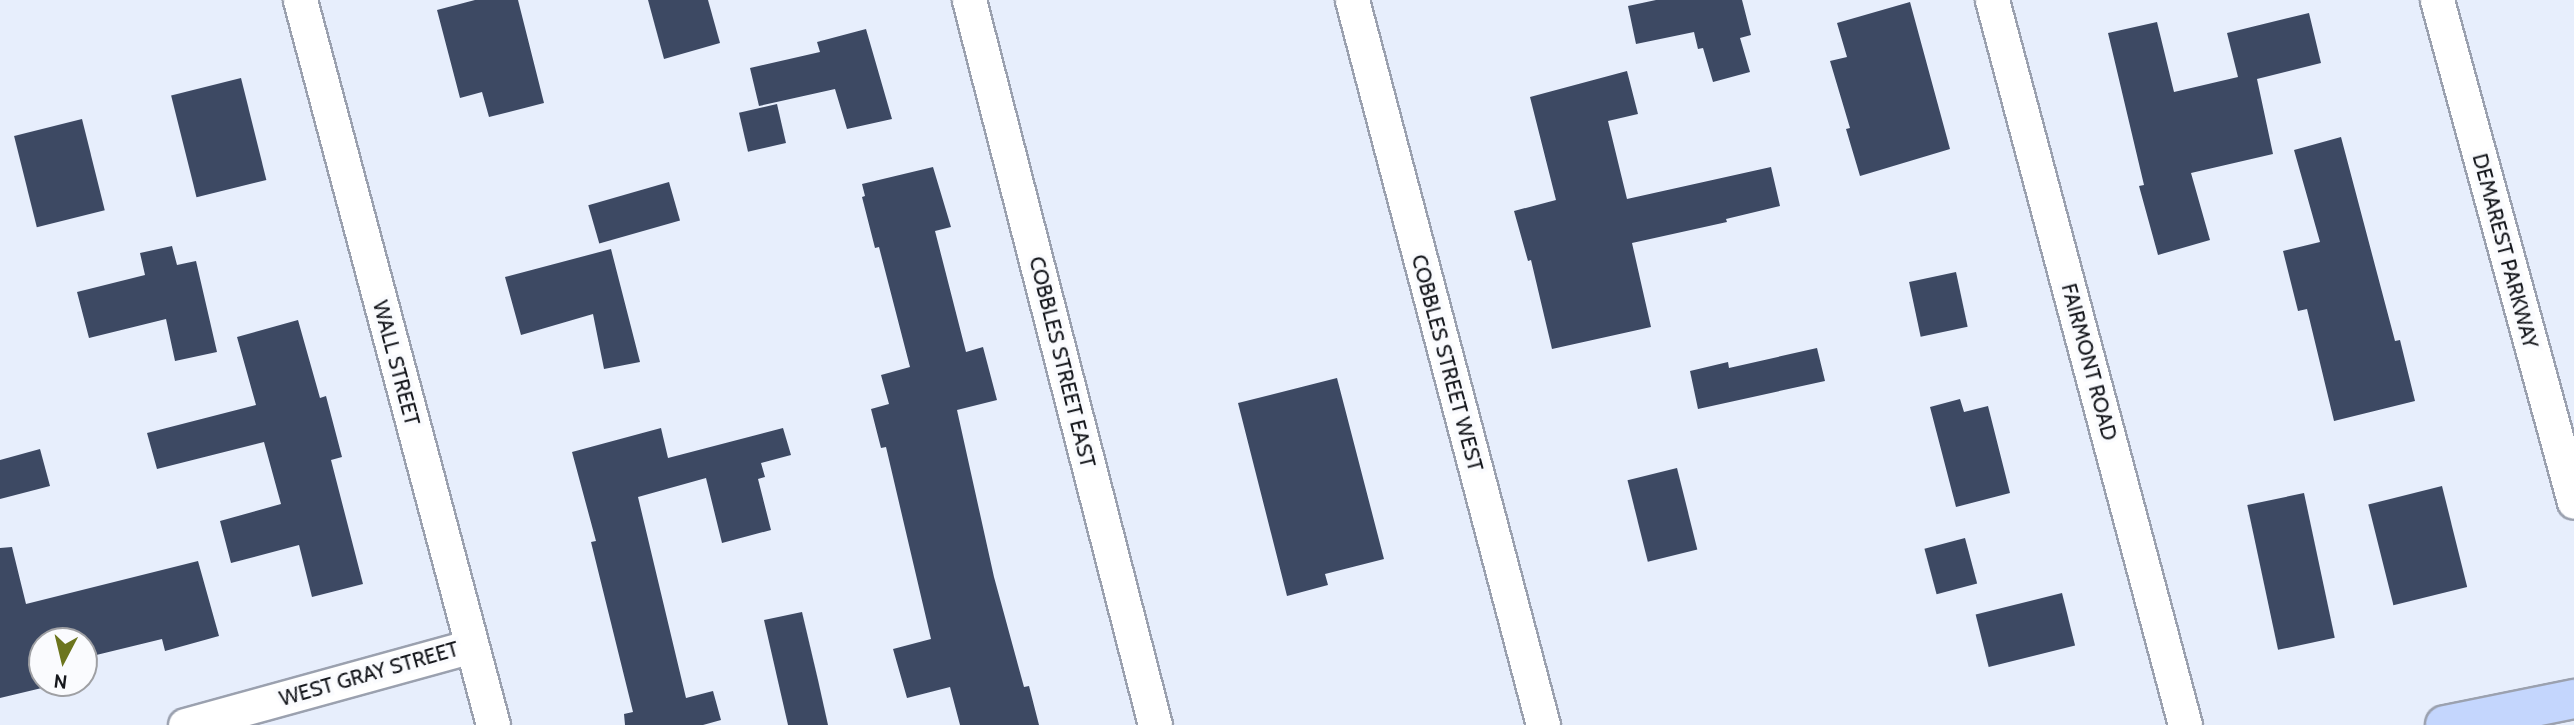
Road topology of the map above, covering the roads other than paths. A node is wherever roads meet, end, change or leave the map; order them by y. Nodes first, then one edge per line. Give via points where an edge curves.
1 (300, 0) edge
2 (969, 0) edge
3 (1352, 0) edge
4 (1992, 0) edge
5 (2437, 0) edge
6 (2574, 502) edge
7 (471, 646) junction
8 (2574, 699) edge
9 (185, 725) edge
10 (493, 725) edge
11 (1155, 725) edge
12 (1543, 725) edge
13 (2185, 725) edge
14 (2445, 725) edge

1 - 7 street, WALL STREET
2 - 11 street, COBBLES STREET EAST
3 - 12 street, COBBLES STREET WEST
4 - 13 street, FAIRMONT ROAD
5 - 6 street, DEMAREST PARKWAY
7 - 9 street, WEST GRAY STREET
7 - 10 street, WALL STREET
8 - 14 main road

